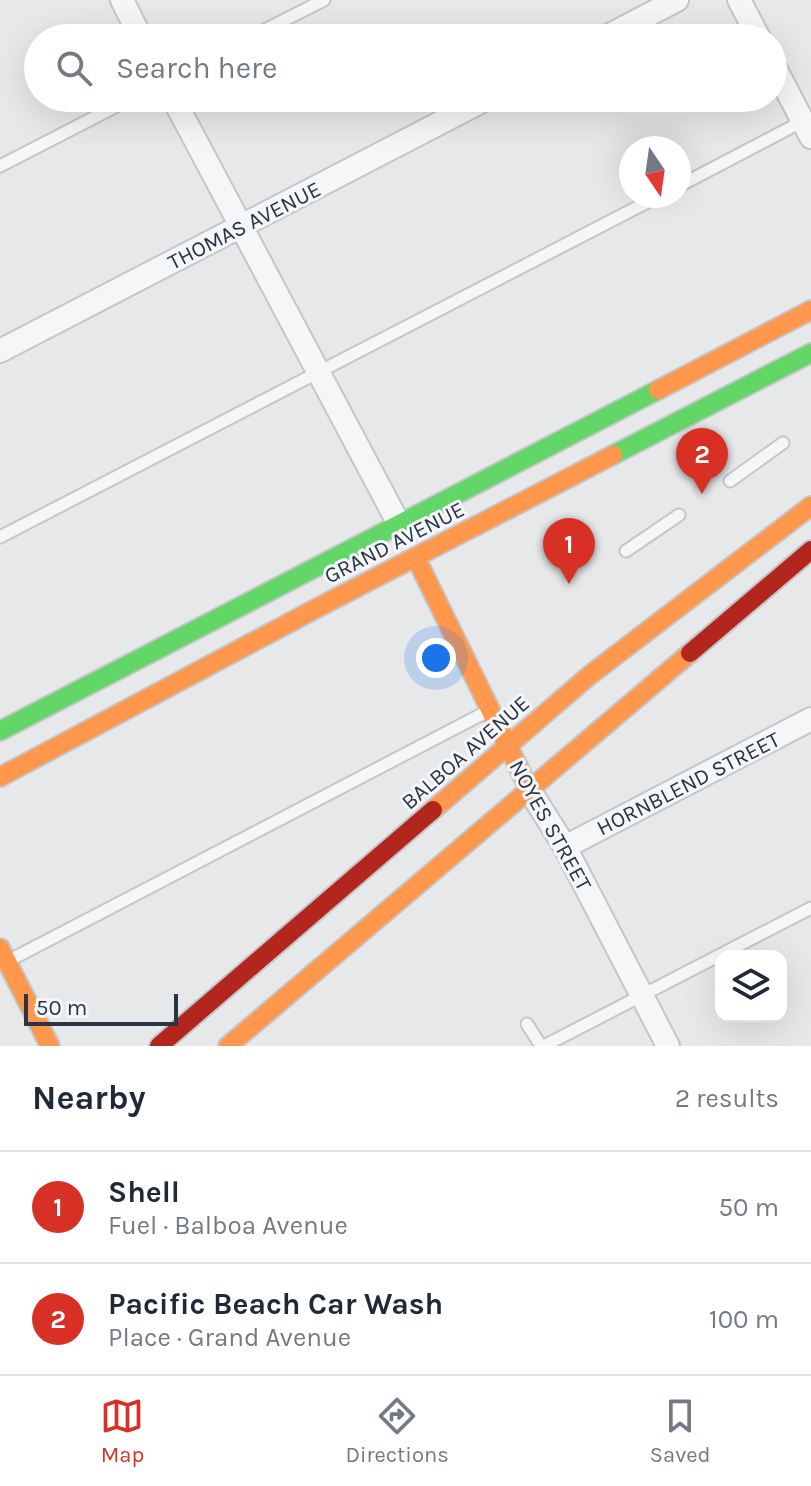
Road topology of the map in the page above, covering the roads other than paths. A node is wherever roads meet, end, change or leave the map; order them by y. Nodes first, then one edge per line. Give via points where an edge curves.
1 (122, 0) edge
2 (324, 0) edge
3 (677, 0) edge
4 (739, 0) edge
5 (134, 24) edge
6 (277, 24) edge
7 (631, 24) edge
8 (752, 24) edge
9 (787, 88) edge
10 (105, 112) edge
11 (180, 112) edge
12 (461, 112) edge
13 (808, 125) edge
14 (0, 166) edge
15 (691, 180) edge
16 (636, 208) edge
17 (241, 226) junction
18 (811, 310) edge
19 (0, 351) edge
20 (811, 353) edge
21 (317, 372) junction
22 (783, 443) dead end
23 (499, 474) junction
24 (730, 481) dead end
25 (811, 506) edge
26 (679, 515) dead end
27 (400, 526) junction
28 (811, 532) edge
29 (0, 537) edge
30 (811, 550) edge
31 (626, 551) dead end
32 (416, 558) junction
33 (792, 566) junction
34 (317, 608) junction
35 (492, 709) junction
36 (811, 719) edge
37 (0, 731) edge
38 (509, 746) junction
39 (0, 777) edge
40 (530, 791) junction
41 (565, 847) junction
42 (811, 908) edge
43 (2, 958) edge
44 (642, 995) junction
45 (527, 1024) dead end
46 (50, 1046) edge
47 (159, 1046) edge
48 (228, 1046) edge
49 (542, 1046) edge
50 (668, 1046) edge

1 - 5 street
2 - 6 lane
3 - 7 street
4 - 8 street
9 - 13 street
10 - 14 lane
11 - 17 street
12 - 17 street, THOMAS AVENUE
13 - 15 lane
16 - 21 lane
17 - 19 street, THOMAS AVENUE
17 - 21 street
18 - 23 main road, GRAND AVENUE
20 - 32 main road, GRAND AVENUE
21 - 27 street
21 - 29 lane
22 - 24 lane
23 - 27 main road, GRAND AVENUE
23 - 32 main road via 488,491 418,540
25 - 38 main road, BALBOA AVENUE via 590,675
26 - 31 lane
27 - 34 main road via 395,543 322,591
27 - 37 main road, GRAND AVENUE
28 - 33 main road
30 - 33 main road
32 - 34 main road, GRAND AVENUE
32 - 35 main road, NOYES STREET
33 - 40 main road
34 - 39 main road, GRAND AVENUE
35 - 38 main road, NOYES STREET
35 - 43 lane
36 - 41 street, HORNBLEND STREET
38 - 40 main road, NOYES STREET
38 - 47 main road, BALBOA AVENUE
40 - 41 street, NOYES STREET
40 - 48 main road
41 - 44 street, NOYES STREET
42 - 44 lane
43 - 46 main road
44 - 49 lane
44 - 50 street, NOYES STREET
45 - 49 lane

